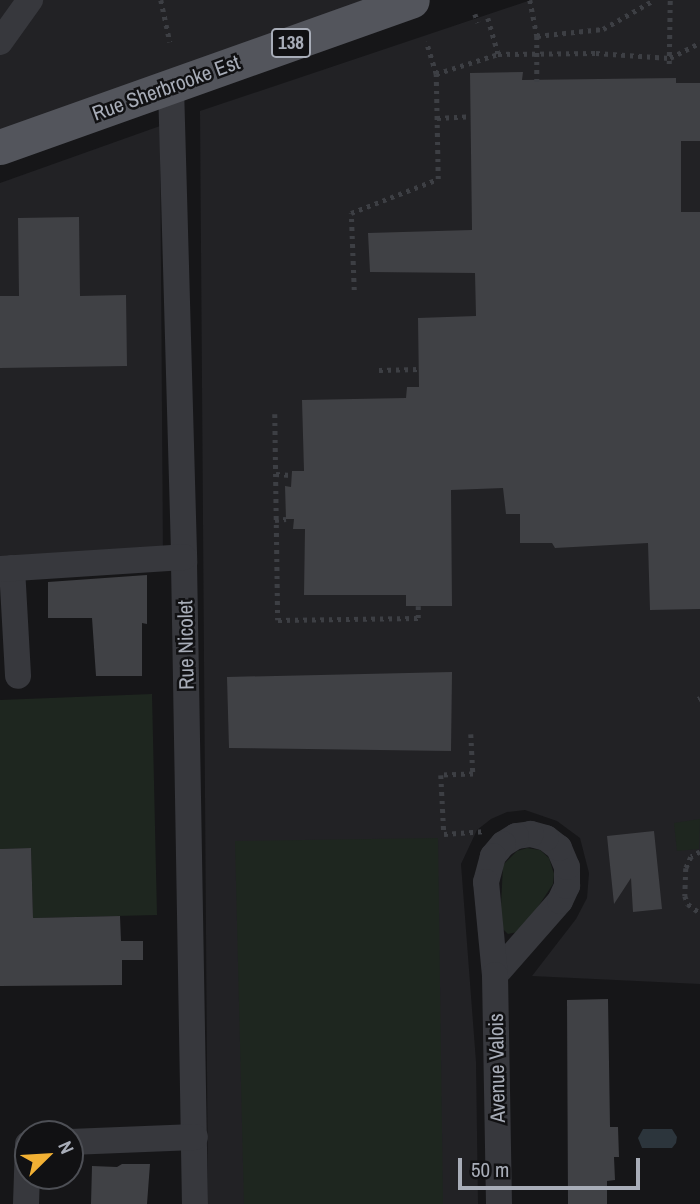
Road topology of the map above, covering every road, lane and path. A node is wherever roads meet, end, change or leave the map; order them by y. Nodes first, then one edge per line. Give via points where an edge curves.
1 (30, 0) edge
2 (161, 0) edge
3 (530, 0) edge
4 (654, 0) edge
5 (670, 0) edge
6 (390, 3) edge
7 (475, 14) dead end
8 (488, 18) dead end
9 (478, 22) dead end
10 (537, 36) junction
11 (426, 41) dead end
12 (0, 42) edge
13 (170, 42) dead end
14 (700, 43) edge
15 (498, 54) junction
16 (537, 55) junction
17 (669, 61) junction
18 (436, 74) junction
19 (537, 84) dead end
20 (171, 87) junction
21 (471, 116) dead end
22 (437, 118) junction
23 (0, 147) edge
24 (354, 290) dead end
25 (419, 369) dead end
26 (379, 370) dead end
27 (275, 414) dead end
28 (275, 474) junction
29 (291, 475) dead end
30 (286, 519) dead end
31 (275, 520) junction
32 (184, 557) junction
33 (6, 568) edge
34 (418, 606) dead end
35 (18, 676) dead end
36 (471, 734) dead end
37 (487, 830) dead end
38 (700, 852) edge
39 (700, 913) edge
40 (495, 975) junction
41 (195, 1137) junction
42 (84, 1141) edge
43 (195, 1204) edge
44 (499, 1204) edge

1 - 12 street
2 - 13 path
3 - 10 path
4 - 10 path via 603,29
5 - 17 path
6 - 20 main road, Rue Sherbrooke Est / 138
7 - 9 path
8 - 15 path
10 - 16 path
11 - 18 path
14 - 17 path
15 - 16 path
15 - 18 path
16 - 17 path via 596,53
16 - 19 path
18 - 22 path
20 - 23 main road, Rue Sherbrooke Est / 138
20 - 32 street, Rue Nicolet
21 - 22 path
22 - 24 path via 438,179 351,212
25 - 26 path
27 - 28 path
28 - 29 path
28 - 31 path
30 - 31 path
31 - 34 path via 278,620 418,618
32 - 33 street
32 - 41 street, Rue Nicolet
33 - 35 street
36 - 37 path via 473,774 441,775 444,834
38 - 39 path via 686,868 685,896
40 - 40 street, Avenue Valois via 560,901 567,886 567,867 558,848 546,838 516,836 493,856 486,882
40 - 44 street, Avenue Valois
41 - 42 street
41 - 43 street, Rue Nicolet

